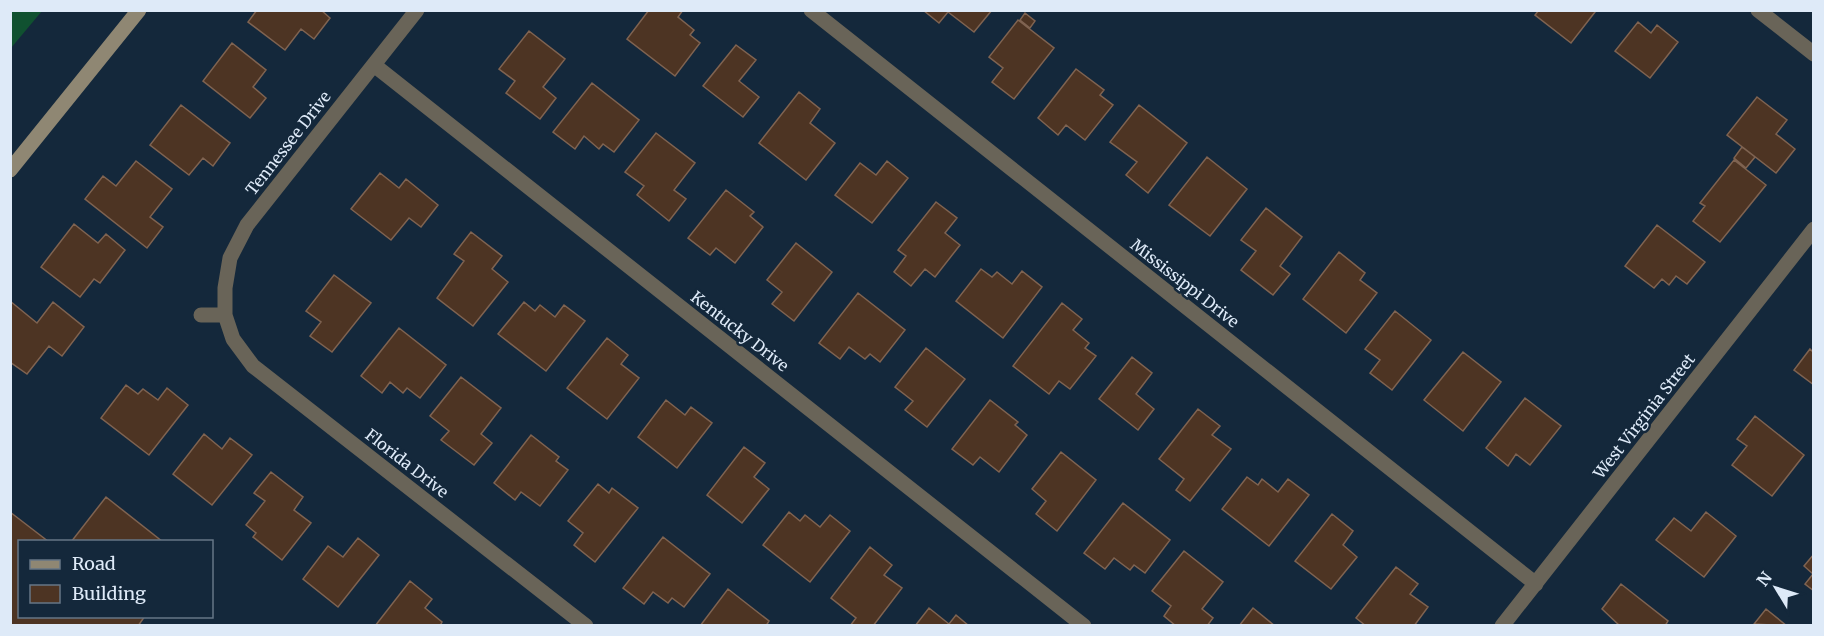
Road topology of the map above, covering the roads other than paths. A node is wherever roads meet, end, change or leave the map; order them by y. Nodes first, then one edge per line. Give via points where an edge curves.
1 (139, 10) edge
2 (417, 10) edge
3 (811, 10) edge
4 (1758, 10) edge
5 (1814, 54) edge
6 (374, 65) junction
7 (10, 170) edge
8 (1814, 229) edge
9 (201, 315) dead end
10 (225, 315) junction
11 (1536, 584) junction
12 (586, 626) edge
13 (1084, 626) edge
14 (1502, 626) edge

1 - 7 main road
2 - 6 street, Tennessee Drive
3 - 11 street, Mississippi Drive
4 - 5 street
6 - 10 street, Tennessee Drive via 247,225 230,258
6 - 13 street, Kentucky Drive
8 - 11 street, West Virginia Street
9 - 10 street
10 - 12 street, Florida Drive via 233,339 253,366
11 - 14 street, West Virginia Street

